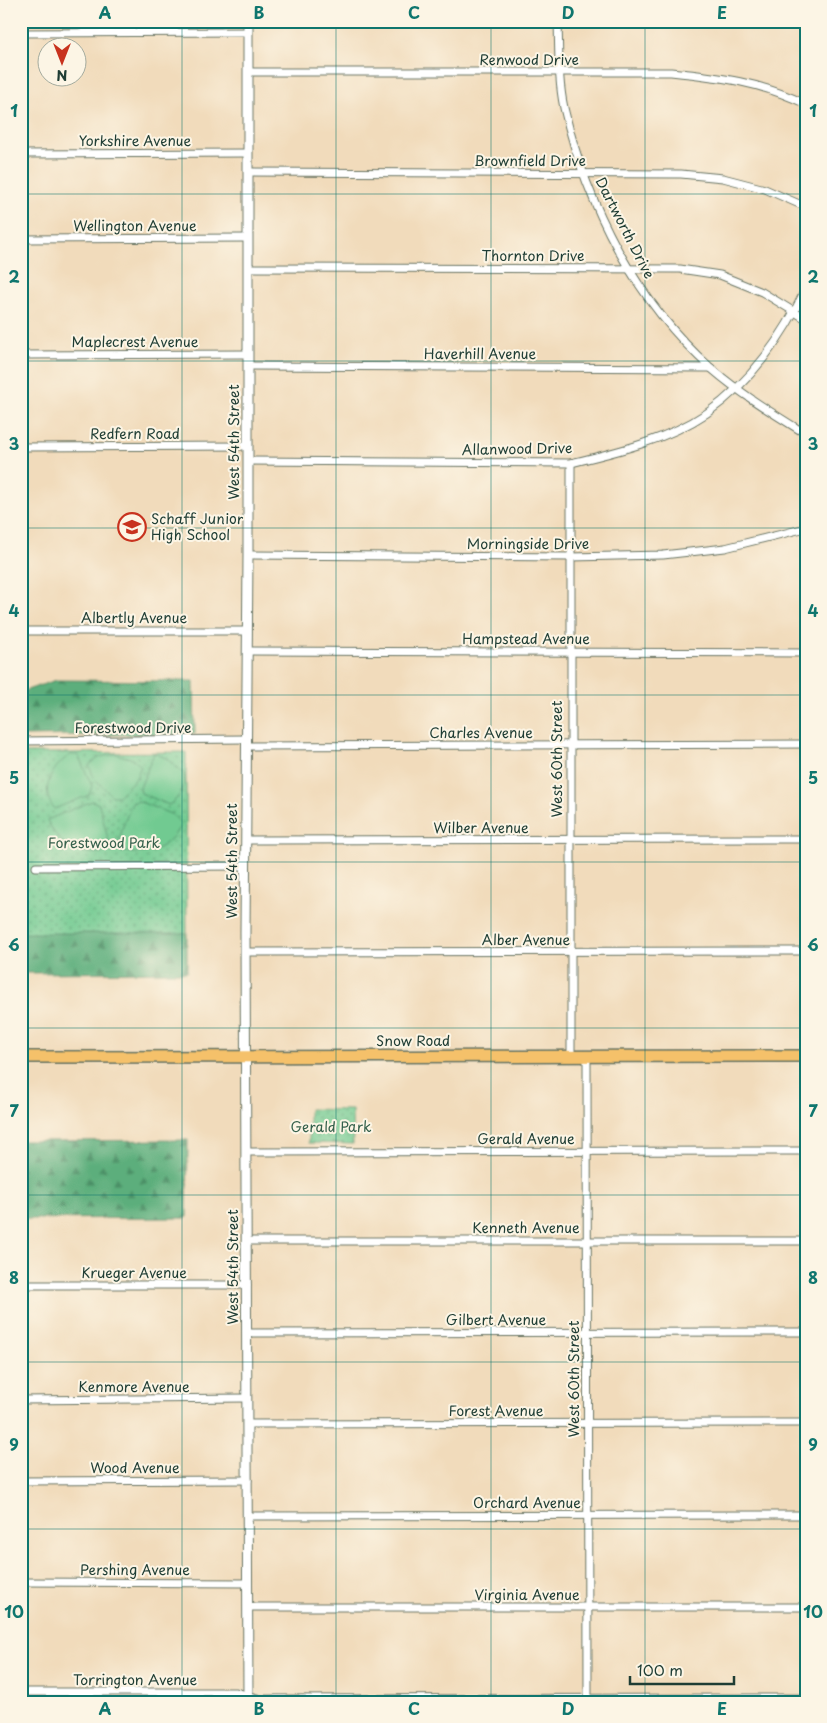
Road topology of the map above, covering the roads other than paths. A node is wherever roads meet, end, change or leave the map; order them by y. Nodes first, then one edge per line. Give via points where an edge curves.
1 (248, 21) edge
2 (558, 21) edge
3 (248, 32) junction
4 (21, 33) edge
5 (248, 72) junction
6 (559, 72) junction
7 (806, 104) edge
8 (248, 153) junction
9 (21, 154) edge
10 (248, 172) junction
11 (583, 173) junction
12 (806, 207) edge
13 (248, 238) junction
14 (21, 239) edge
15 (248, 268) junction
16 (628, 269) junction
17 (806, 288) edge
18 (795, 312) junction
19 (806, 319) edge
20 (248, 354) junction
21 (21, 355) edge
22 (248, 366) junction
23 (711, 368) junction
24 (736, 389) junction
25 (806, 434) edge
26 (248, 446) junction
27 (21, 448) edge
28 (248, 461) junction
29 (571, 463) junction
30 (806, 528) edge
31 (248, 555) junction
32 (571, 557) junction
33 (21, 630) edge
34 (247, 631) junction
35 (247, 650) junction
36 (571, 652) junction
37 (806, 653) edge
38 (21, 741) edge
39 (246, 743) junction
40 (806, 744) edge
41 (570, 745) junction
42 (806, 839) edge
43 (246, 840) junction
44 (570, 840) junction
45 (246, 866) junction
46 (36, 867) dead end
47 (246, 952) junction
48 (570, 952) junction
49 (806, 952) edge
50 (571, 1056) junction
51 (587, 1056) junction
52 (806, 1056) edge
53 (21, 1057) edge
54 (247, 1057) junction
55 (588, 1151) junction
56 (247, 1152) junction
57 (806, 1152) edge
58 (246, 1241) junction
59 (587, 1241) junction
60 (806, 1241) edge
61 (21, 1285) edge
62 (247, 1285) junction
63 (806, 1332) edge
64 (247, 1333) junction
65 (587, 1333) junction
66 (247, 1398) junction
67 (21, 1400) edge
68 (587, 1423) junction
69 (806, 1423) edge
70 (247, 1424) junction
71 (248, 1480) junction
72 (21, 1481) edge
73 (587, 1515) junction
74 (806, 1515) edge
75 (248, 1516) junction
76 (21, 1582) edge
77 (248, 1583) junction
78 (806, 1606) edge
79 (248, 1607) junction
80 (587, 1607) junction
81 (21, 1692) edge
82 (806, 1698) edge
83 (248, 1699) edge
84 (588, 1700) edge

1 - 3 street, West 54th Street
2 - 6 street, Dartworth Drive
3 - 4 street
3 - 5 street, West 54th Street
5 - 6 street, Renwood Drive
5 - 8 street, West 54th Street
6 - 7 street, Renwood Drive via 670,72 725,77 784,94
6 - 11 street, Dartworth Drive via 564,108
8 - 9 street, Yorkshire Avenue
8 - 10 street, West 54th Street
10 - 11 street, Brownfield Drive
10 - 13 street, West 54th Street
11 - 12 street, Brownfield Drive via 723,178 766,189
11 - 16 street, Dartworth Drive
13 - 14 street, Wellington Avenue
13 - 15 street, West 54th Street
15 - 16 street, Thornton Drive
15 - 20 street, West 54th Street
16 - 18 street, Thornton Drive via 680,269 720,275 762,292
16 - 23 street, Dartworth Drive via 652,304
17 - 18 street, Allanwood Drive
18 - 19 street, Thornton Drive
18 - 24 street, Allanwood Drive via 768,353
20 - 21 street, Maplecrest Avenue
20 - 22 street, West 54th Street
22 - 23 street, Haverhill Avenue
22 - 26 street, West 54th Street
23 - 24 street, Dartworth Drive
24 - 25 street, Dartworth Drive
24 - 29 street, Allanwood Drive via 706,413 666,434 614,453
26 - 27 street, Redfern Road
26 - 28 street, West 54th Street
28 - 29 street, Allanwood Drive
28 - 31 street, West 54th Street
29 - 32 street, West 60th Street
30 - 32 street, Morningside Drive via 725,548 664,555
31 - 32 street, Morningside Drive
31 - 34 street, West 54th Street
32 - 36 street, West 60th Street
33 - 34 street, Albertly Avenue
34 - 35 street, West 54th Street
35 - 36 street, Hampstead Avenue
35 - 39 street, West 54th Street
36 - 37 street, Hampstead Avenue
36 - 41 street, West 60th Street
38 - 39 street, Forestwood Drive
39 - 41 street, Charles Avenue
39 - 43 street, West 54th Street
40 - 41 street, Charles Avenue
41 - 44 street, West 60th Street
42 - 44 street, Wilber Avenue
43 - 44 street, Wilber Avenue
43 - 45 street, West 54th Street
44 - 48 street, West 60th Street
45 - 46 street
45 - 47 street, West 54th Street
47 - 48 street, Alber Avenue
47 - 54 street, West 54th Street
48 - 49 street, Alber Avenue
48 - 50 street, West 60th Street
50 - 51 main road, Snow Road
50 - 54 main road, Snow Road
51 - 52 main road, Snow Road
51 - 55 street, West 60th Street
53 - 54 main road, Snow Road
54 - 56 street, West 54th Street
55 - 56 street, Gerald Avenue
55 - 57 street, Gerald Avenue
55 - 59 street, West 60th Street
56 - 58 street, West 54th Street
58 - 59 street, Kenneth Avenue
58 - 62 street, West 54th Street
59 - 60 street, Kenneth Avenue
59 - 65 street, West 60th Street
61 - 62 street, Krueger Avenue
62 - 64 street, West 54th Street
63 - 65 street, Gilbert Avenue
64 - 65 street, Gilbert Avenue
64 - 66 street, West 54th Street
65 - 68 street, West 60th Street
66 - 67 street, Kenmore Avenue
66 - 70 street, West 54th Street
68 - 69 street, Forest Avenue
68 - 70 street, Forest Avenue
68 - 73 street, West 60th Street
70 - 71 street, West 54th Street
71 - 72 street, Wood Avenue
71 - 75 street, West 54th Street
73 - 74 street, Orchard Avenue
73 - 75 street, Orchard Avenue
73 - 80 street, West 60th Street
75 - 77 street, West 54th Street
76 - 77 street, Pershing Avenue
77 - 79 street, West 54th Street
78 - 80 street, Virginia Avenue
79 - 80 street, Virginia Avenue
79 - 83 street, West 54th Street
80 - 84 street, West 60th Street
81 - 83 street, Torrington Avenue via 231,1692
82 - 84 street, Torrington Avenue
83 - 84 street, Torrington Avenue

